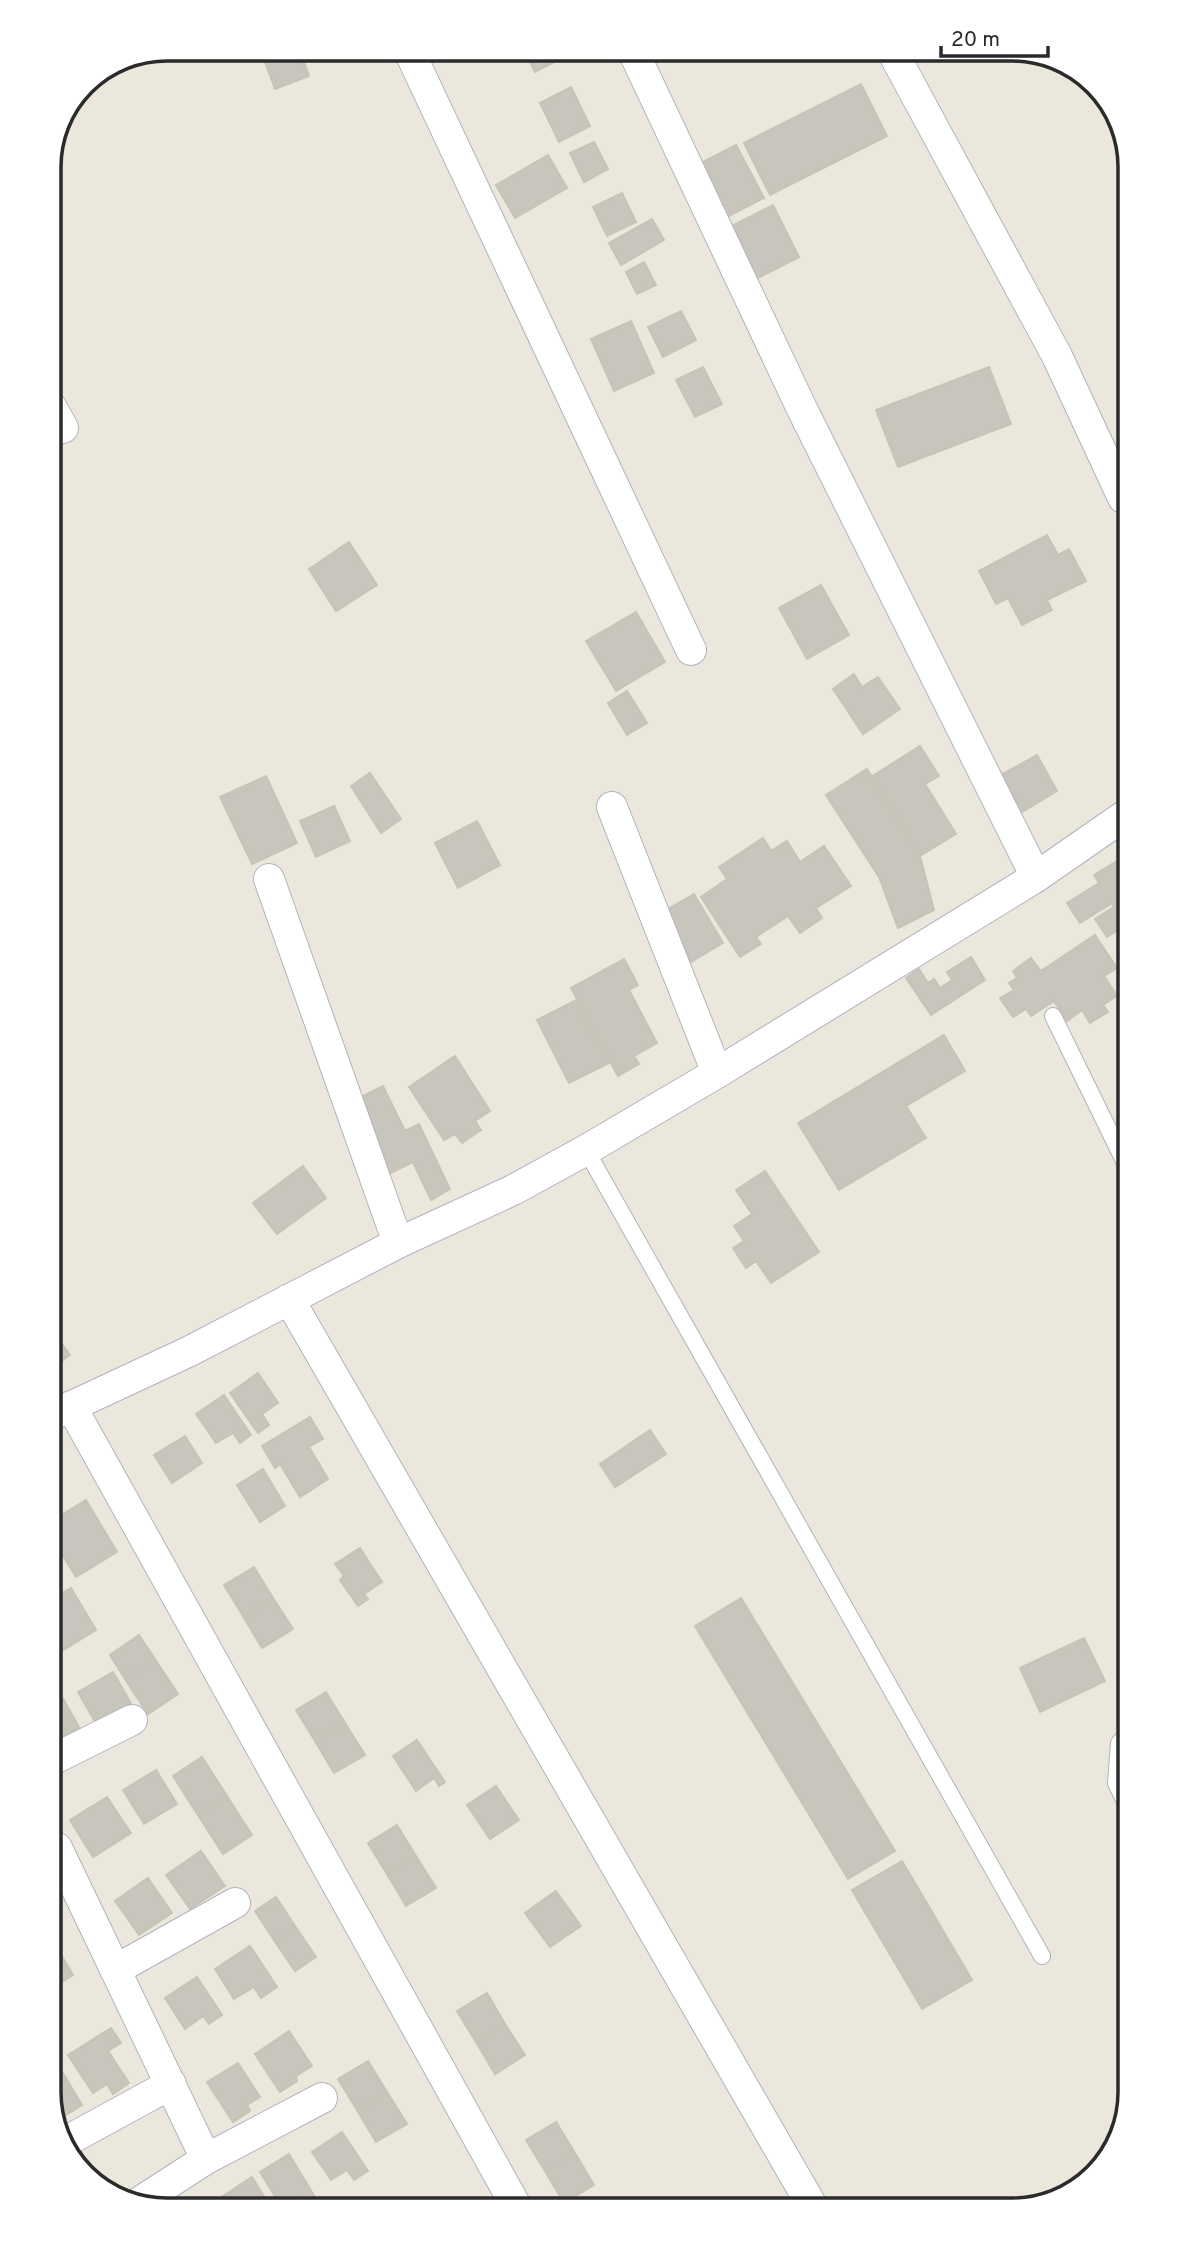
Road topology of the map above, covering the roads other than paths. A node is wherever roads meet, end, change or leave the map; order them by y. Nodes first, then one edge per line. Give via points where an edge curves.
1 (414, 61) edge
2 (638, 61) edge
3 (897, 61) edge
4 (1118, 487) edge
5 (691, 650) dead end
6 (612, 807) dead end
7 (1118, 820) edge
8 (1036, 877) junction
9 (269, 878) dead end
10 (1052, 1016) dead end
11 (717, 1073) junction
12 (1118, 1149) edge
13 (586, 1150) junction
14 (398, 1243) junction
15 (289, 1299) junction
16 (63, 1410) edge
17 (132, 1720) dead end
18 (61, 1756) edge
19 (1118, 1756) edge
20 (1118, 1787) edge
21 (61, 1868) edge
22 (65, 1889) edge
23 (235, 1903) dead end
24 (1042, 1956) dead end
25 (115, 1970) junction
26 (171, 2084) junction
27 (322, 2098) dead end
28 (72, 2138) edge
29 (206, 2158) junction
30 (148, 2196) edge
31 (511, 2198) edge
32 (808, 2198) edge

1 - 5 street
2 - 8 street via 802,409
3 - 4 street via 1057,356
6 - 11 street
7 - 8 street
8 - 11 street
9 - 14 street
10 - 12 lane
11 - 13 street
13 - 14 street
13 - 24 lane
14 - 15 street
15 - 16 street
15 - 32 street
16 - 31 street
17 - 18 street
19 - 20 lane
21 - 22 street
22 - 25 street
23 - 25 street
25 - 26 street
26 - 28 street
26 - 29 street
27 - 29 street
29 - 30 street

